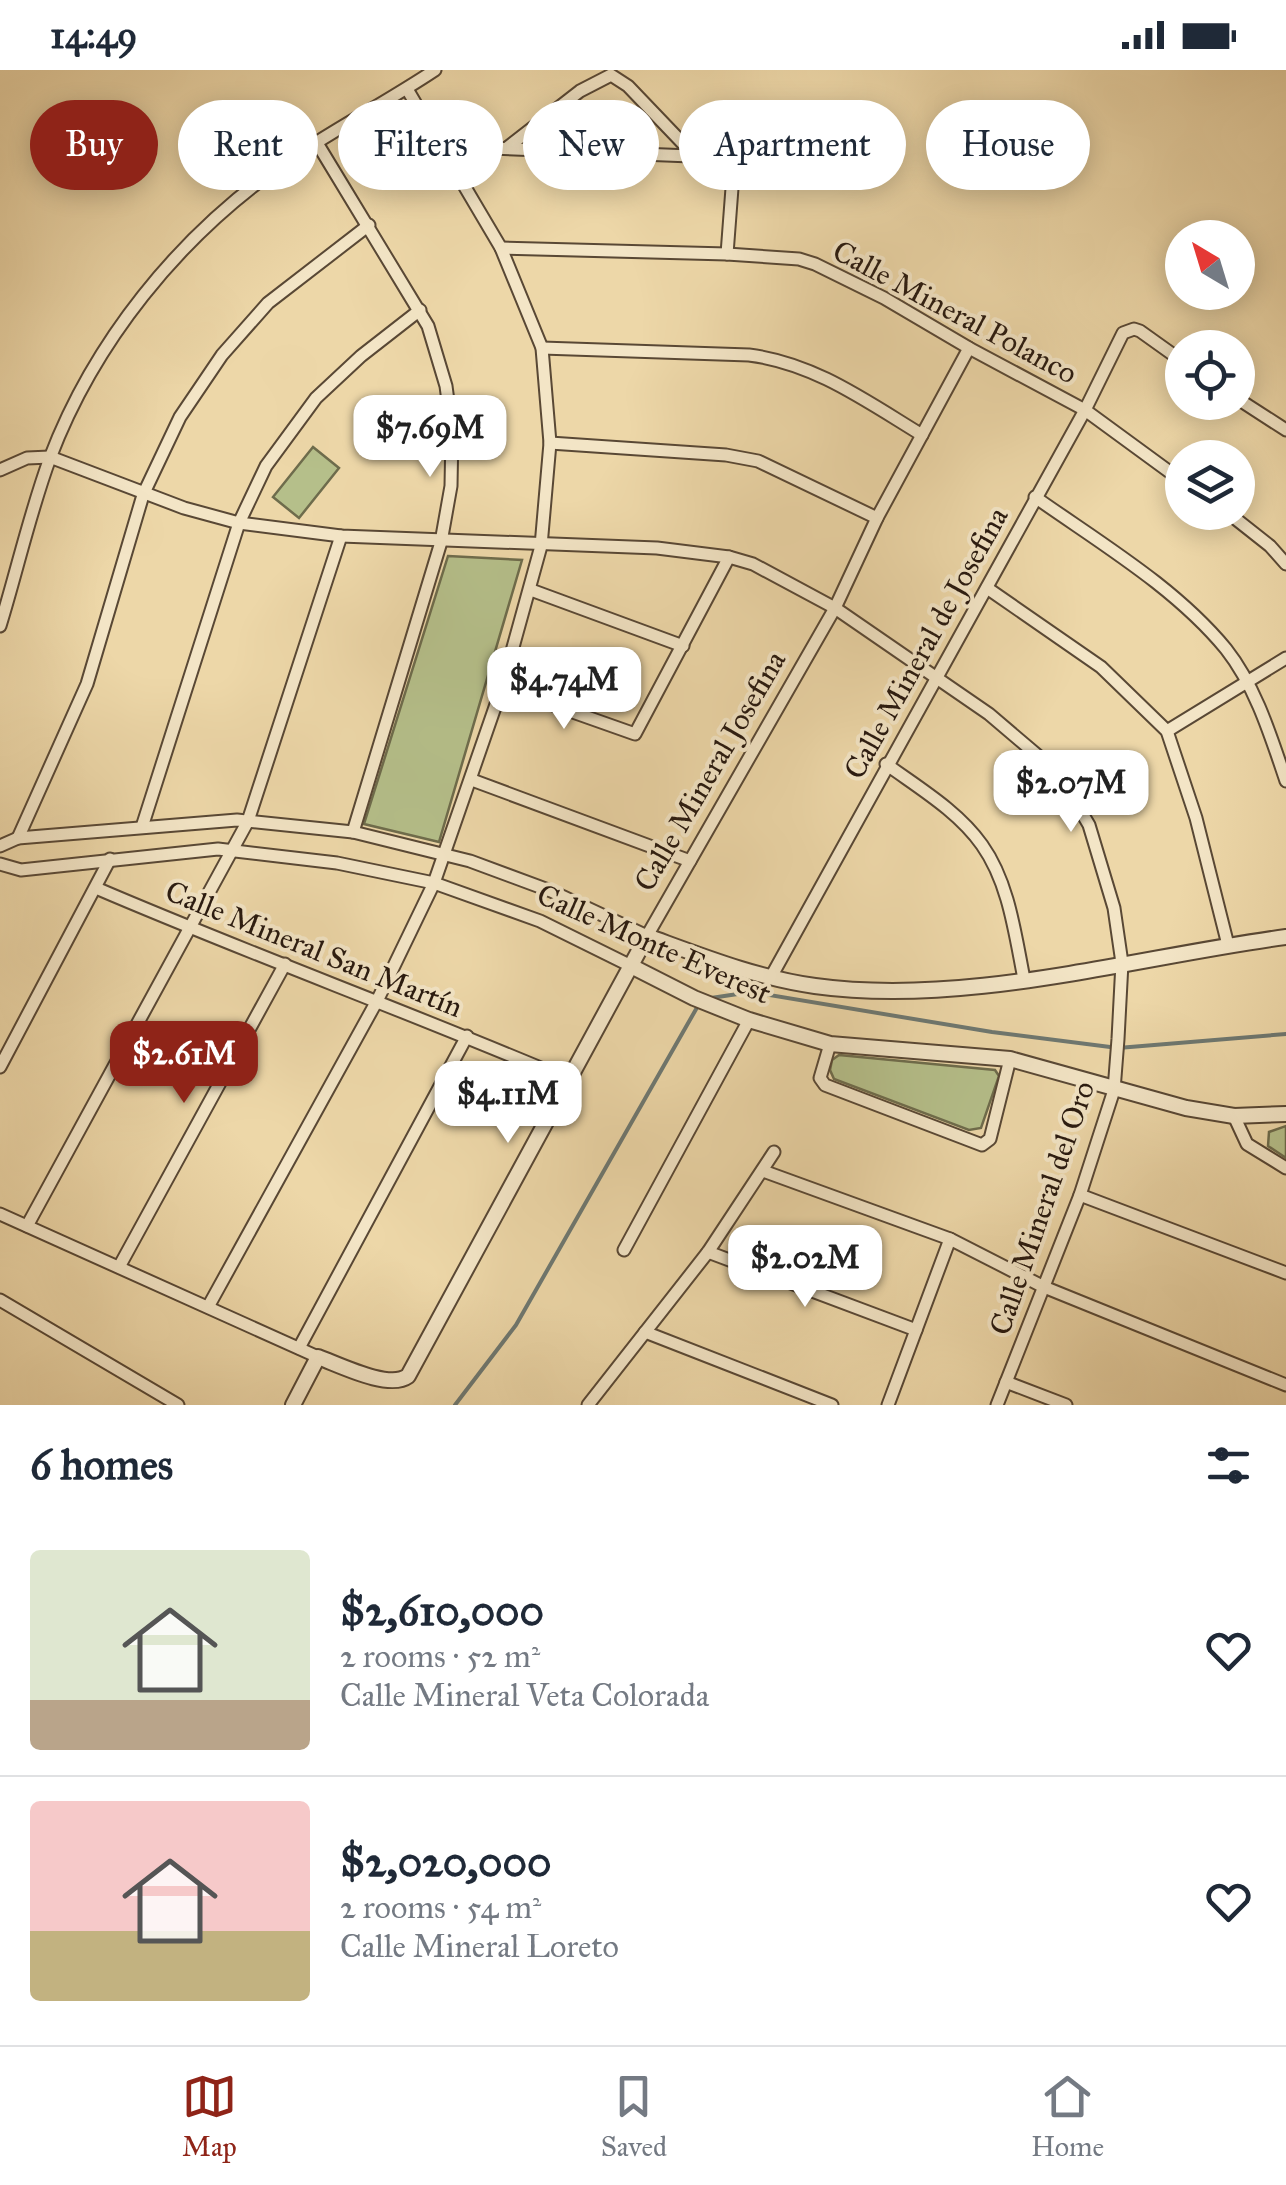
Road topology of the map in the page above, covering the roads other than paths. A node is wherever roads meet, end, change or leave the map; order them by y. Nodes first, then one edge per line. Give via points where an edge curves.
1 (435, 70) edge
2 (406, 89) junction
3 (413, 100) edge
4 (679, 139) edge
5 (318, 142) edge
6 (318, 145) edge
7 (503, 147) edge
8 (507, 147) junction
9 (679, 153) edge
10 (249, 190) edge
11 (466, 190) edge
12 (732, 190) edge
13 (369, 225) junction
14 (501, 248) junction
15 (727, 254) junction
16 (420, 310) junction
17 (542, 348) junction
18 (969, 348) junction
19 (1165, 349) edge
20 (1085, 410) junction
21 (1255, 410) edge
22 (1286, 430) edge
23 (922, 434) junction
24 (550, 444) junction
25 (50, 457) junction
26 (1165, 469) edge
27 (0, 470) edge
28 (143, 495) junction
29 (1036, 496) junction
30 (877, 518) junction
31 (239, 523) junction
32 (1250, 530) edge
33 (341, 536) junction
34 (441, 542) junction
35 (1286, 544) edge
36 (541, 546) junction
37 (1270, 546) junction
38 (729, 557) junction
39 (1286, 564) edge
40 (987, 588) junction
41 (531, 590) junction
42 (834, 608) junction
43 (0, 626) edge
44 (682, 646) junction
45 (1286, 658) edge
46 (935, 676) junction
47 (1246, 680) junction
48 (502, 687) junction
49 (1167, 731) junction
50 (886, 764) junction
51 (472, 780) junction
52 (1286, 782) edge
53 (248, 821) junction
54 (142, 827) junction
55 (353, 832) junction
56 (18, 838) junction
57 (0, 846) edge
58 (234, 850) junction
59 (446, 855) junction
60 (110, 859) junction
61 (690, 861) junction
62 (0, 864) edge
63 (434, 883) junction
64 (96, 888) junction
65 (190, 928) junction
66 (647, 936) junction
67 (1286, 937) edge
68 (1228, 944) junction
69 (1122, 963) junction
70 (285, 964) junction
71 (631, 966) junction
72 (771, 977) junction
73 (1024, 979) junction
74 (378, 999) junction
75 (749, 1020) junction
76 (467, 1036) junction
77 (830, 1044) junction
78 (1010, 1059) junction
79 (0, 1067) edge
80 (569, 1080) junction
81 (1114, 1090) junction
82 (1286, 1114) edge
83 (1234, 1116) junction
84 (774, 1152) dead end
85 (1286, 1168) edge
86 (763, 1171) junction
87 (1080, 1194) junction
88 (0, 1214) edge
89 (27, 1226) junction
90 (950, 1239) junction
91 (624, 1250) dead end
92 (708, 1252) junction
93 (119, 1267) junction
94 (1286, 1273) edge
95 (1044, 1288) junction
96 (0, 1300) edge
97 (208, 1307) junction
98 (916, 1330) junction
99 (645, 1332) junction
100 (299, 1348) junction
101 (318, 1357) junction
102 (1006, 1382) junction
103 (1286, 1384) edge
104 (803, 1400) edge
105 (591, 1404) edge
106 (178, 1405) edge
107 (292, 1405) edge
108 (832, 1405) edge
109 (888, 1405) edge
110 (997, 1405) edge
111 (1066, 1405) edge

1 - 2 street
2 - 3 street
2 - 5 street
4 - 8 street via 611,74
6 - 13 street
7 - 8 street
8 - 9 street
10 - 25 street via 164,269 106,349
11 - 14 street
12 - 15 street
13 - 16 street
13 - 28 street via 268,303 222,354 180,417
14 - 15 street, Calle Mineral Polanco
14 - 17 street
15 - 18 street, Calle Mineral Polanco via 798,259 833,271
16 - 31 street via 316,398 266,466
16 - 34 street via 450,410 453,459
17 - 23 street via 782,359
17 - 24 street
18 - 20 street, Calle Mineral Polanco
18 - 23 street, Calle Mineral Josefina
19 - 20 street, Calle Mineral de Josefina via 1140,331 1123,333
20 - 26 street, Calle Mineral Polanco
20 - 29 street, Calle Mineral de Josefina
21 - 22 street
23 - 30 street, Calle Mineral Josefina
24 - 30 street via 758,461
24 - 36 street
25 - 27 street
25 - 28 street, Calle Mineral del Oro
25 - 43 street
28 - 31 street, Calle Mineral del Oro
28 - 56 street via 86,684
29 - 40 street, Calle Mineral de Josefina
29 - 47 street via 1195,616
30 - 42 street, Calle Mineral Josefina
31 - 33 street, Calle Mineral del Oro
31 - 54 street
32 - 37 street
33 - 34 street, Calle Mineral del Oro
33 - 53 street
34 - 36 street, Calle Mineral del Oro
34 - 55 street
35 - 37 street
36 - 38 street, Calle Mineral del Oro
36 - 41 street
37 - 39 street
38 - 42 street, Calle Mineral del Oro
38 - 44 street
40 - 46 street, Calle Mineral de Josefina
40 - 49 street via 1082,652
41 - 44 street
41 - 48 street
42 - 46 street, Calle Mineral del Oro
42 - 61 street, Calle Mineral Josefina
44 - 48 street via 635,734
45 - 47 street
46 - 50 street, Calle Mineral de Josefina
46 - 69 street, Calle Mineral del Oro via 1043,760 1076,803 1097,846
47 - 49 street
47 - 52 street
48 - 51 street
49 - 68 street
50 - 72 street, Calle Mineral de Josefina
50 - 73 street via 982,845 1011,914
51 - 59 street
51 - 61 street
53 - 54 street, Calle Monte Everest
53 - 55 street, Calle Monte Everest
53 - 58 street
54 - 56 street, Calle Monte Everest
55 - 59 street, Calle Monte Everest
56 - 57 street, Calle Monte Everest
58 - 60 street, Calle Monte Everest
58 - 63 street, Calle Monte Everest
58 - 65 street
59 - 63 street
59 - 66 street, Calle Monte Everest via 551,891
60 - 62 street, Calle Monte Everest via 22,870
60 - 64 street
61 - 66 street, Calle Mineral Josefina
63 - 71 street, Calle Monte Everest via 540,920
63 - 74 street
64 - 65 street, Calle Mineral San Martín
64 - 79 street
65 - 70 street, Calle Mineral San Martín
65 - 89 street
66 - 71 street, Calle Mineral Josefina
66 - 72 street, Calle Monte Everest
67 - 68 street, Calle Monte Everest
68 - 69 street, Calle Monte Everest
69 - 73 street, Calle Monte Everest
69 - 81 street, Calle Mineral del Oro
70 - 74 street, Calle Mineral San Martín
70 - 93 street
71 - 75 street, Calle Monte Everest
71 - 80 street, Calle Mineral Josefina
72 - 73 street, Calle Monte Everest via 880,990
74 - 76 street, Calle Mineral San Martín
74 - 97 street
75 - 77 street, Calle Monte Everest
75 - 91 street
76 - 80 street, Calle Mineral San Martín
76 - 100 street
77 - 78 street, Calle Monte Everest
77 - 78 street via 820,1081 985,1145
78 - 81 street, Calle Monte Everest
80 - 101 street, Calle Mineral Josefina via 408,1376 389,1382
81 - 83 street, Calle Monte Everest
81 - 87 street, Calle Mineral del Oro
82 - 83 street, Calle Monte Everest
83 - 85 street via 1248,1144
84 - 86 street
86 - 90 street
86 - 92 street
87 - 94 street
87 - 95 street, Calle Mineral del Oro
88 - 89 street
89 - 93 street
90 - 95 street
90 - 98 street
92 - 98 street
92 - 99 street
93 - 97 street
95 - 102 street, Calle Mineral del Oro
95 - 103 street
96 - 106 street
97 - 100 street
98 - 109 street
99 - 104 street
99 - 105 street
100 - 101 street
101 - 107 street
102 - 110 street, Calle Mineral del Oro
102 - 111 street
104 - 108 street

